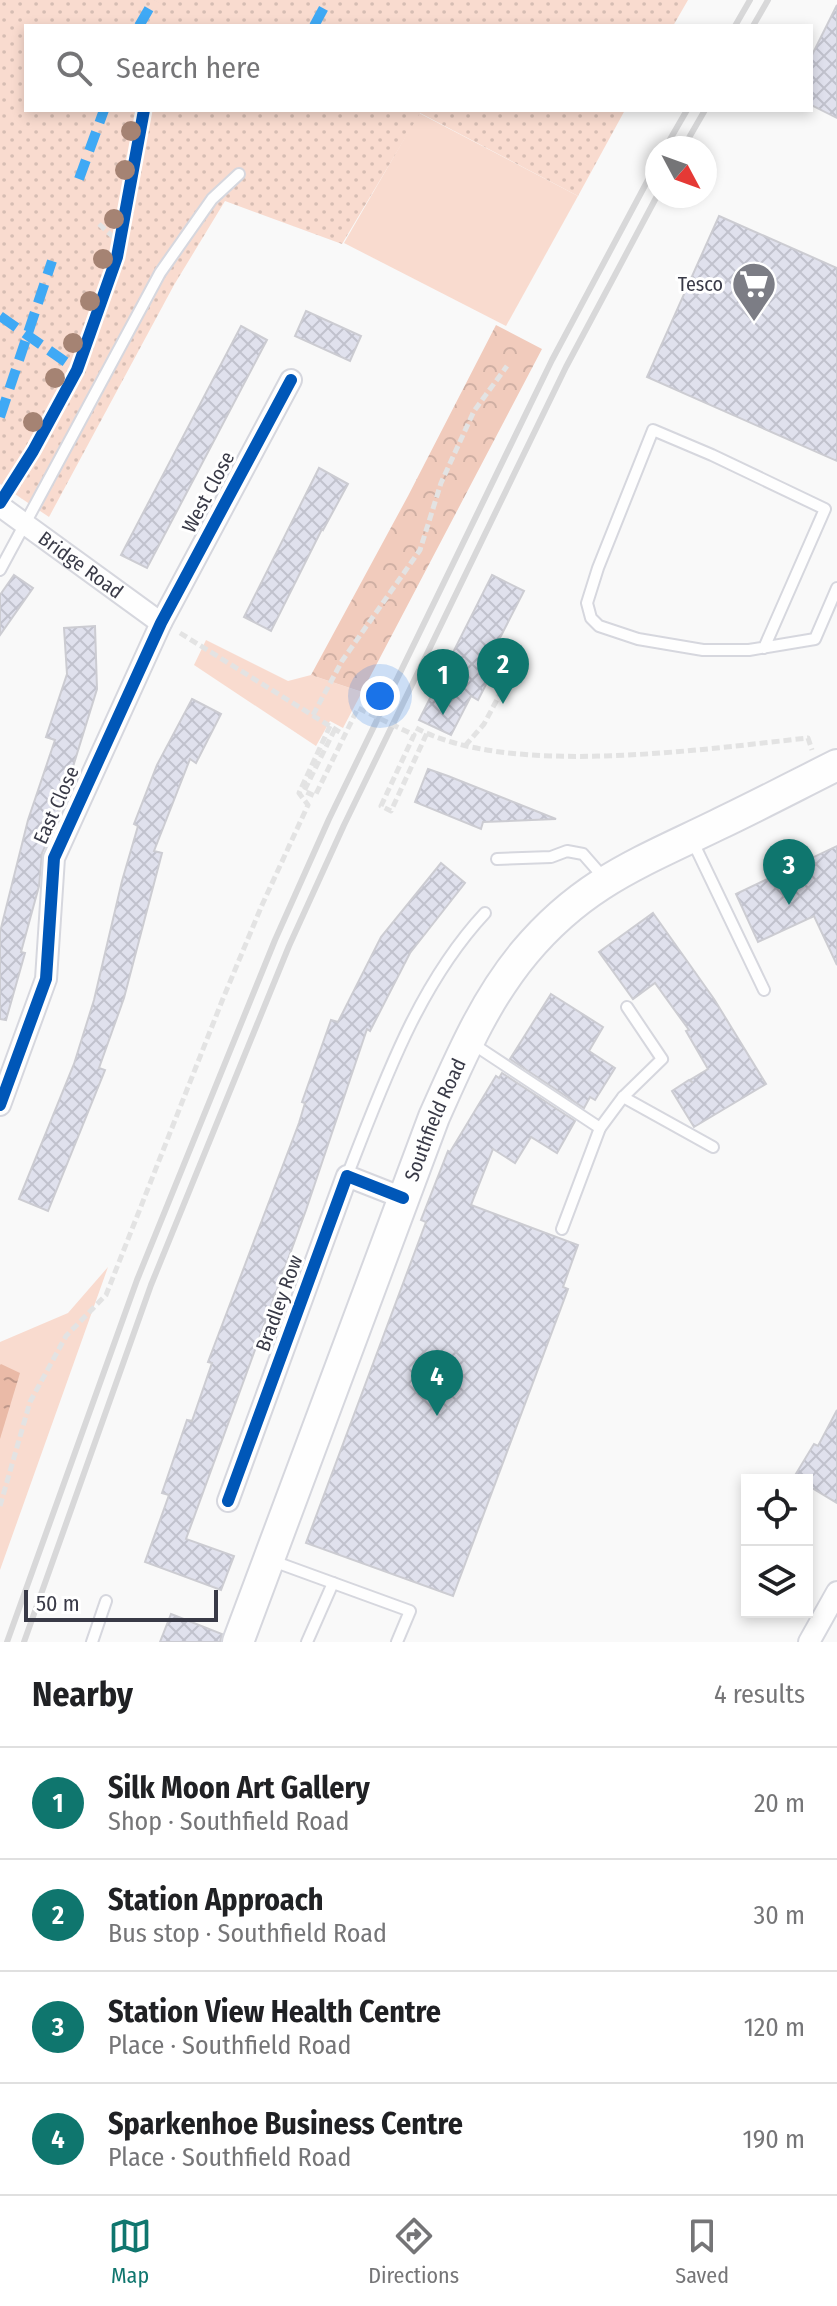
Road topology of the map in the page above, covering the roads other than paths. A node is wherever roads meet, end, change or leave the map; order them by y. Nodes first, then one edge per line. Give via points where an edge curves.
1 (239, 174) dead end
2 (291, 380) dead end
3 (0, 506) edge
4 (26, 524) junction
5 (0, 570) edge
6 (837, 588) edge
7 (161, 623) junction
8 (764, 648) junction
9 (829, 769) edge
10 (691, 838) junction
11 (497, 859) dead end
12 (606, 879) junction
13 (485, 913) dead end
14 (764, 990) dead end
15 (627, 1007) dead end
16 (468, 1041) junction
17 (623, 1097) junction
18 (0, 1105) edge
19 (600, 1128) junction
20 (713, 1147) dead end
21 (347, 1176) junction
22 (403, 1198) junction
23 (562, 1229) dead end
24 (228, 1501) dead end
25 (268, 1560) junction
26 (333, 1583) junction
27 (837, 1592) edge
28 (106, 1601) dead end
29 (92, 1642) edge
30 (238, 1642) edge
31 (307, 1642) edge
32 (397, 1642) edge
33 (809, 1642) edge

1 - 4 lane via 212,199 160,273
2 - 7 street, West Close
3 - 4 street, Bridge Road
4 - 5 lane
4 - 7 street, Bridge Road
6 - 8 lane via 815,639
7 - 18 street, East Close via 54,858 46,979
8 - 8 lane via 825,509 653,430 598,568 587,603 591,618 599,626 638,639 703,650
9 - 10 main road, Southfield Road
10 - 12 main road, Southfield Road
10 - 14 lane
11 - 12 lane via 551,857 567,851 583,854
12 - 16 main road, Southfield Road via 566,909 525,952
13 - 21 lane via 437,976 392,1062
15 - 17 lane via 662,1059
16 - 19 lane
16 - 22 main road, Southfield Road
17 - 19 lane
17 - 20 lane
19 - 23 lane
21 - 22 street
21 - 24 street, Bradley Row
22 - 25 main road, Southfield Road
25 - 26 lane
25 - 30 main road, Southfield Road
26 - 31 lane
26 - 32 lane via 410,1611
27 - 33 street
28 - 29 lane

